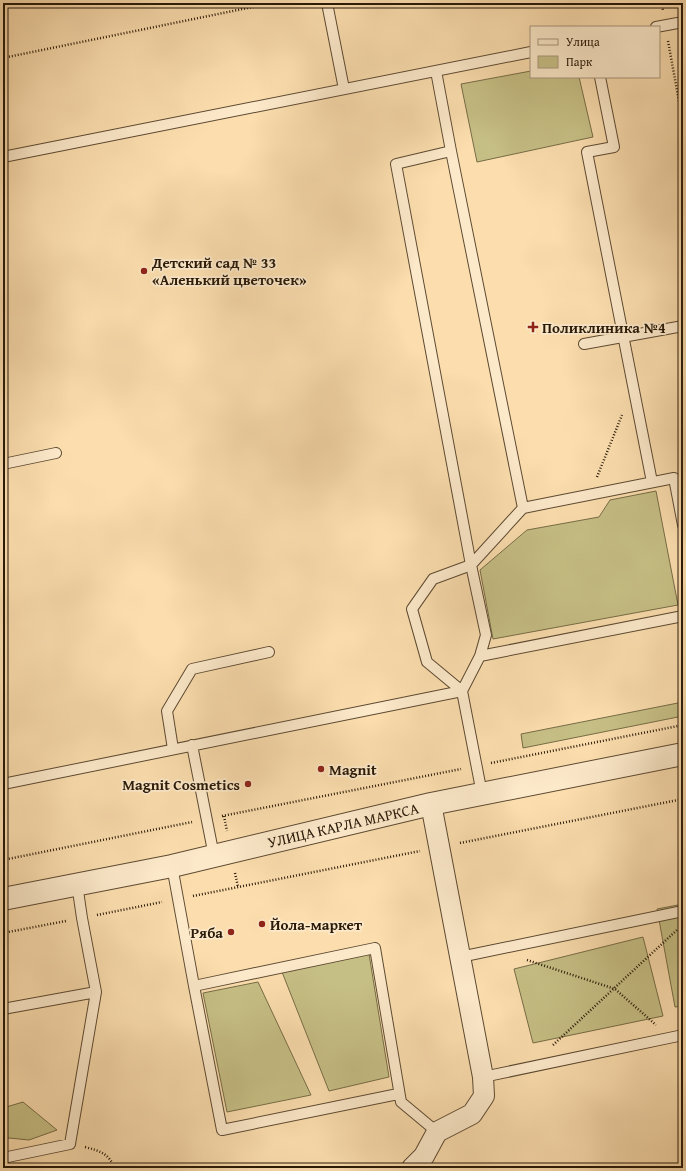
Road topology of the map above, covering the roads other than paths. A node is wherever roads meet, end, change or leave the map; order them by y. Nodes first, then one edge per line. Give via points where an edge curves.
1 (326, 3) edge
2 (683, 22) edge
3 (661, 26) edge
4 (530, 52) edge
5 (436, 71) junction
6 (600, 78) edge
7 (344, 89) junction
8 (451, 151) junction
9 (3, 157) edge
10 (683, 326) edge
11 (624, 337) junction
12 (584, 344) dead end
13 (56, 453) dead end
14 (3, 464) edge
15 (652, 482) junction
16 (523, 508) junction
17 (683, 525) edge
18 (471, 565) junction
19 (683, 616) edge
20 (269, 652) dead end
21 (480, 656) junction
22 (462, 691) junction
23 (192, 745) junction
24 (173, 749) junction
25 (683, 754) edge
26 (3, 784) edge
27 (482, 794) junction
28 (431, 804) junction
29 (214, 856) junction
30 (172, 866) junction
31 (77, 884) junction
32 (3, 899) edge
33 (683, 911) edge
34 (460, 957) junction
35 (194, 986) junction
36 (96, 992) junction
37 (3, 1009) edge
38 (683, 1035) edge
39 (483, 1077) junction
40 (398, 1094) junction
41 (437, 1132) junction
42 (3, 1158) edge
43 (412, 1168) edge

1 - 7 lane
2 - 3 lane
4 - 5 lane
5 - 7 lane
5 - 8 lane
6 - 11 lane via 614,147 587,152
7 - 9 lane
8 - 16 lane
8 - 18 lane via 396,164
10 - 11 lane
11 - 12 lane
11 - 15 lane
13 - 14 lane
15 - 16 lane
15 - 17 lane via 674,478
16 - 18 lane
18 - 21 lane via 486,635
18 - 22 lane via 433,579 412,609 427,662
19 - 21 lane
20 - 24 lane via 192,669 167,711
21 - 22 lane
22 - 23 lane
22 - 27 lane
23 - 24 lane
23 - 29 lane
24 - 26 lane
25 - 27 street, УЛИЦА КАРЛА МАРКСА
27 - 28 street, УЛИЦА КАРЛА МАРКСА
28 - 29 street, УЛИЦА КАРЛА МАРКСА
28 - 34 street
29 - 30 street, УЛИЦА КАРЛА МАРКСА
30 - 31 street, УЛИЦА КАРЛА МАРКСА
30 - 35 lane
31 - 32 street, УЛИЦА КАРЛА МАРКСА
31 - 36 lane
33 - 34 lane
34 - 39 street
35 - 40 lane via 222,1130
35 - 40 lane via 375,948
36 - 37 lane
36 - 42 lane via 70,1144
38 - 39 lane
39 - 41 street via 484,1096 472,1114
40 - 41 lane via 401,1102
41 - 43 street via 424,1156

